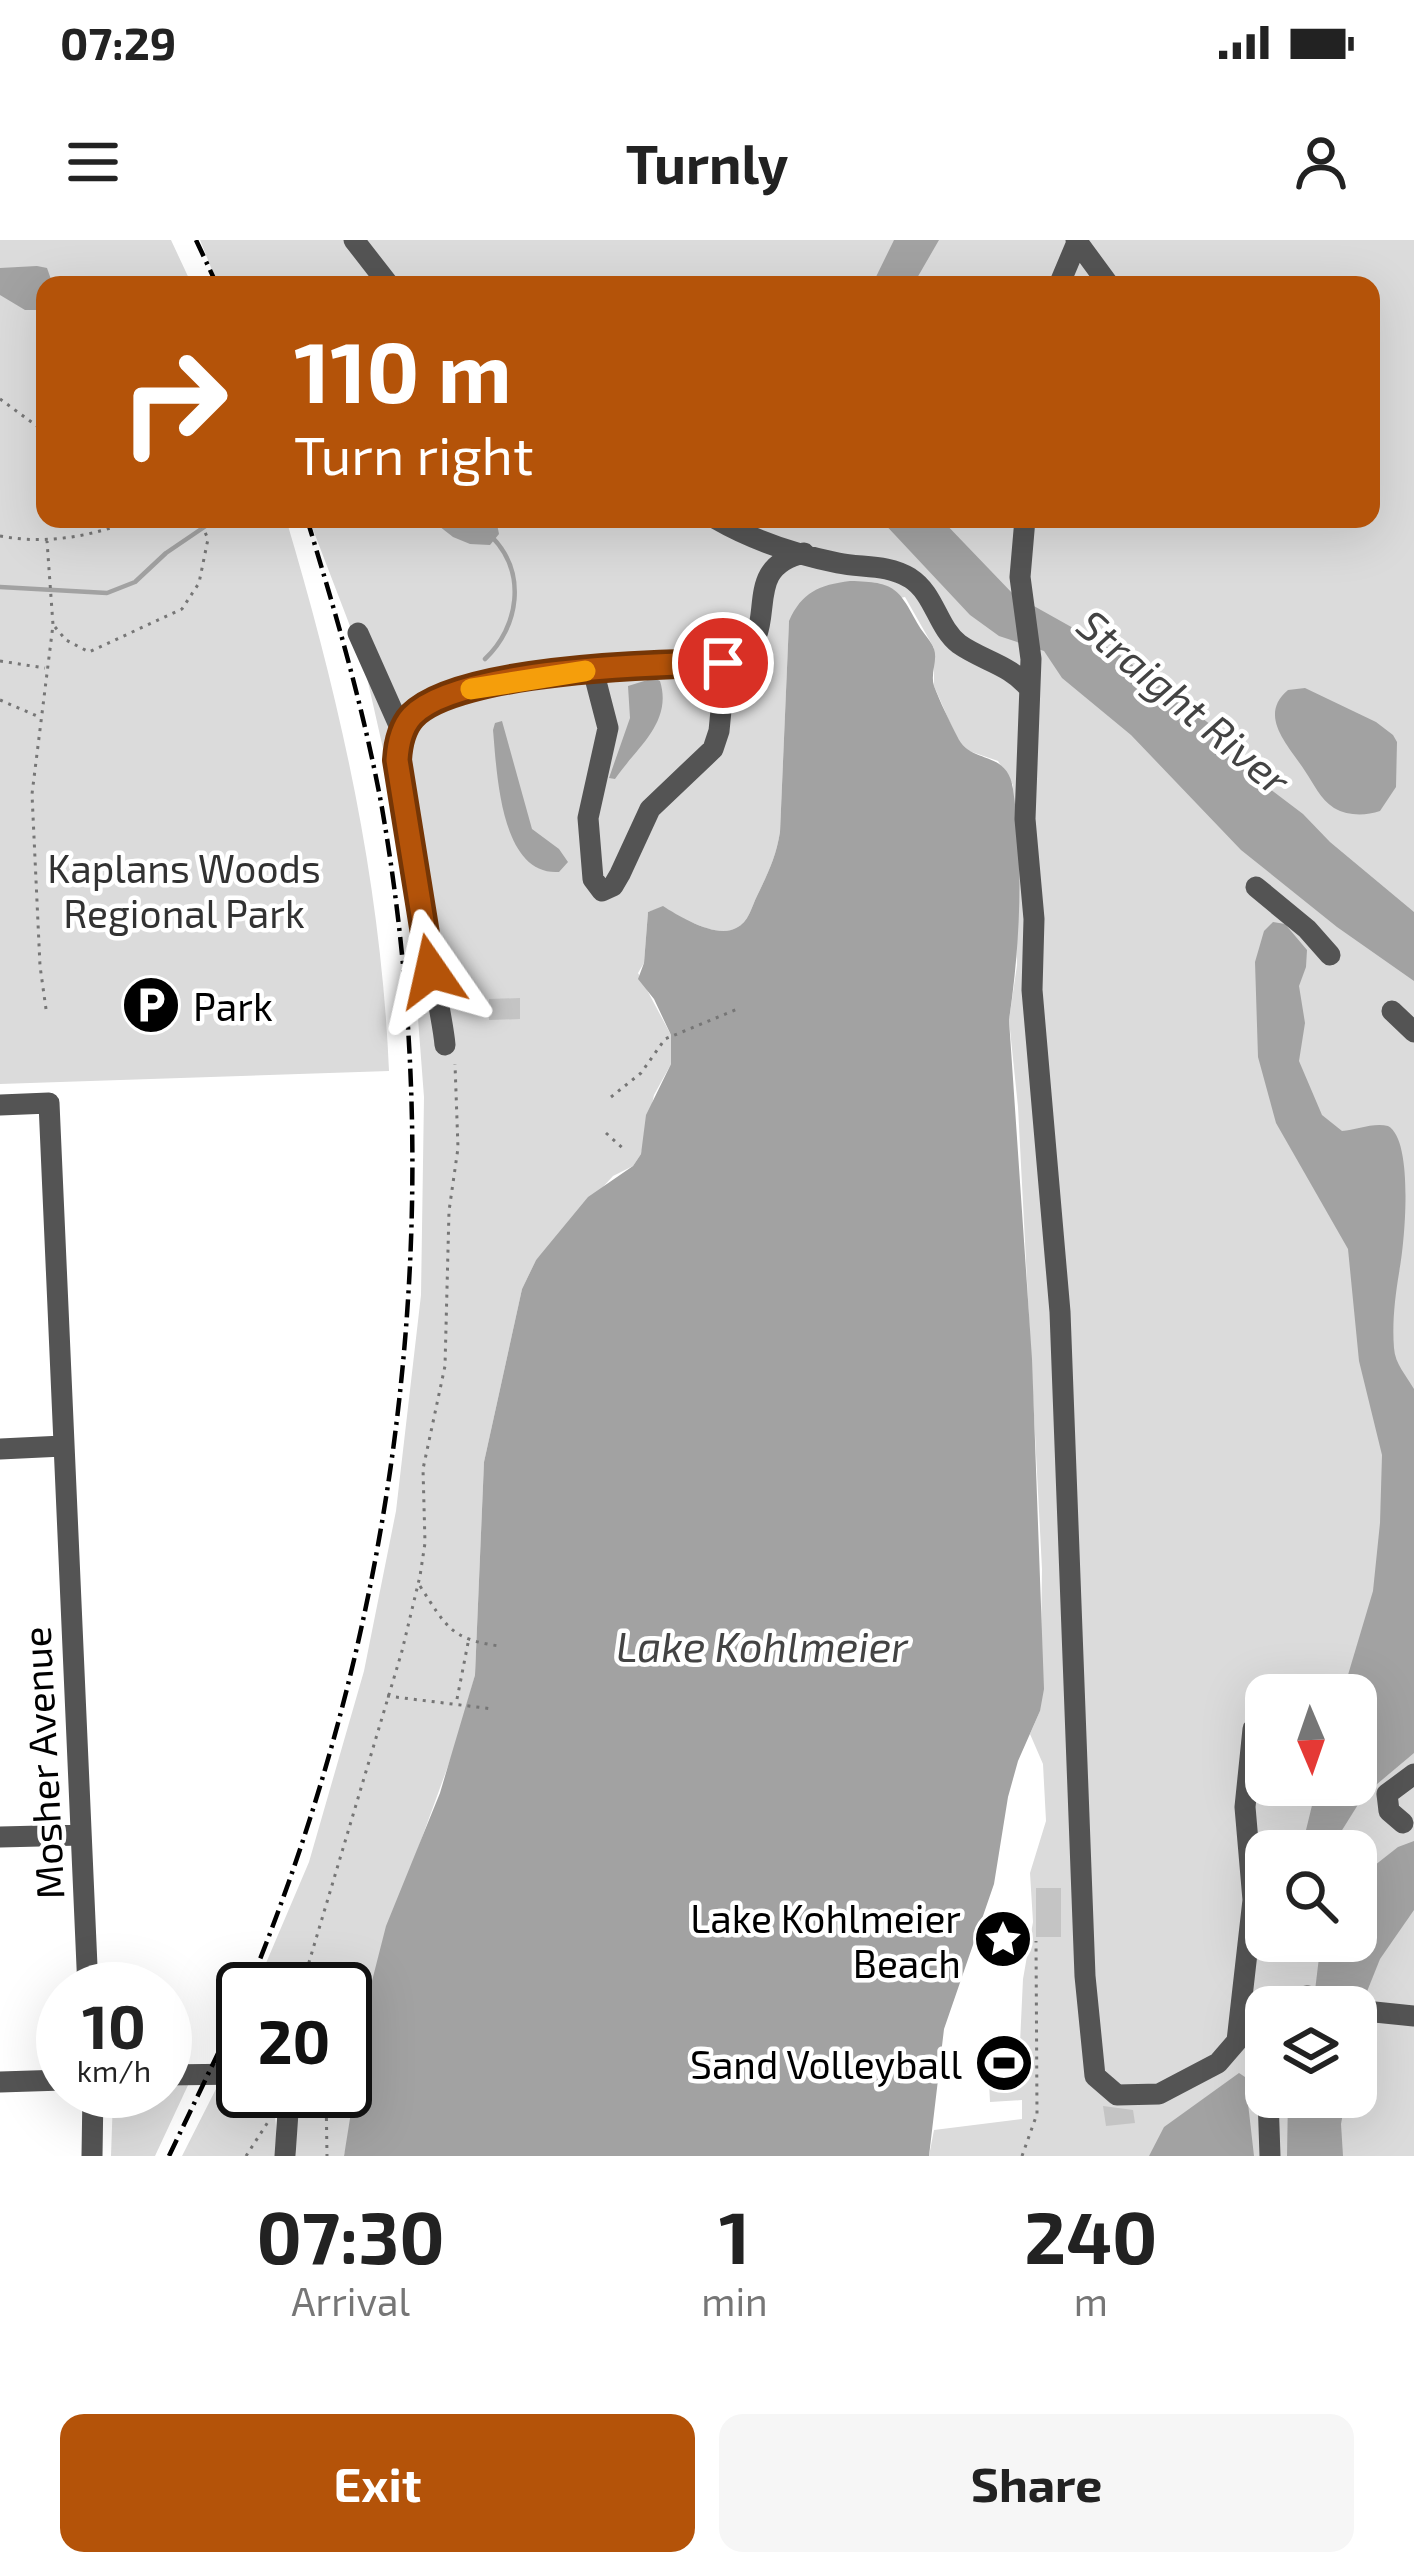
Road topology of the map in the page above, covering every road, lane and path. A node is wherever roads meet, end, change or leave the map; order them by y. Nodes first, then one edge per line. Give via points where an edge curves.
1 (354, 240) edge
2 (1077, 240) edge
3 (382, 276) edge
4 (1062, 276) edge
5 (1103, 276) edge
6 (0, 399) edge
7 (36, 425) edge
8 (107, 528) edge
9 (203, 528) edge
10 (733, 528) edge
11 (1024, 528) edge
12 (0, 536) edge
13 (46, 541) junction
14 (804, 553) junction
15 (53, 625) junction
16 (358, 633) dead end
17 (735, 660) junction
18 (0, 661) edge
19 (47, 669) junction
20 (593, 670) junction
21 (1029, 688) junction
22 (0, 700) edge
23 (40, 717) junction
24 (402, 732) junction
25 (1265, 893) dead end
26 (1330, 955) dead end
27 (740, 1008) dead end
28 (46, 1010) dead end
29 (1392, 1011) dead end
30 (1414, 1032) edge
31 (450, 1053) joint
32 (611, 1097) dead end
33 (0, 1105) edge
34 (606, 1133) dead end
35 (626, 1151) dead end
36 (63, 1446) junction
37 (0, 1448) edge
38 (418, 1583) junction
39 (468, 1642) junction
40 (500, 1646) dead end
41 (387, 1696) junction
42 (456, 1702) junction
43 (493, 1708) dead end
44 (1414, 1774) edge
45 (1245, 1806) edge
46 (1403, 1823) dead end
47 (81, 1834) junction
48 (0, 1837) edge
49 (1036, 1941) dead end
50 (87, 1962) edge
51 (309, 1962) edge
52 (1377, 2011) edge
53 (1414, 2016) edge
54 (1245, 2040) edge
55 (1237, 2041) junction
56 (36, 2081) edge
57 (0, 2082) edge
58 (93, 2118) edge
59 (288, 2118) edge
60 (326, 2118) edge
61 (1269, 2118) edge
62 (92, 2156) edge
63 (285, 2156) edge
64 (327, 2156) edge
65 (1022, 2156) edge
66 (1270, 2156) edge

1 - 3 street
2 - 4 street
2 - 5 street
6 - 7 path
8 - 13 path
9 - 15 path via 199,583 182,609 88,652
10 - 14 street
11 - 21 street via 1020,592
12 - 13 path
13 - 15 path
14 - 17 street via 769,574 758,636
14 - 21 street via 908,577 953,639 1010,668
15 - 19 path
16 - 24 street
17 - 20 street
17 - 20 street via 713,749 650,809 613,886 602,891 594,884 588,818 608,728
18 - 19 path
19 - 23 path
20 - 24 street via 438,699
21 - 55 street via 1033,1006 1059,1291 1093,2066 1117,2095 1160,2094 1218,2062
22 - 23 path
23 - 28 path via 32,794
24 - 31 street via 397,760 415,886
25 - 26 street
27 - 32 path via 665,1039
29 - 30 street
31 - 38 path via 458,1148 445,1366 423,1469
33 - 36 street, Mosher Avenue via 49,1103
34 - 35 path
36 - 37 street
36 - 47 street, Mosher Avenue
38 - 39 path
38 - 41 path
39 - 40 path
39 - 42 path
41 - 42 path
41 - 51 path
42 - 43 path
44 - 46 street via 1387,1794 1388,1811
45 - 55 street via 1253,1900
47 - 48 street
47 - 50 street, Mosher Avenue
49 - 65 path via 1036,2114
52 - 53 street
54 - 55 street
56 - 57 street
58 - 62 street
59 - 63 street
60 - 64 path
61 - 66 street

